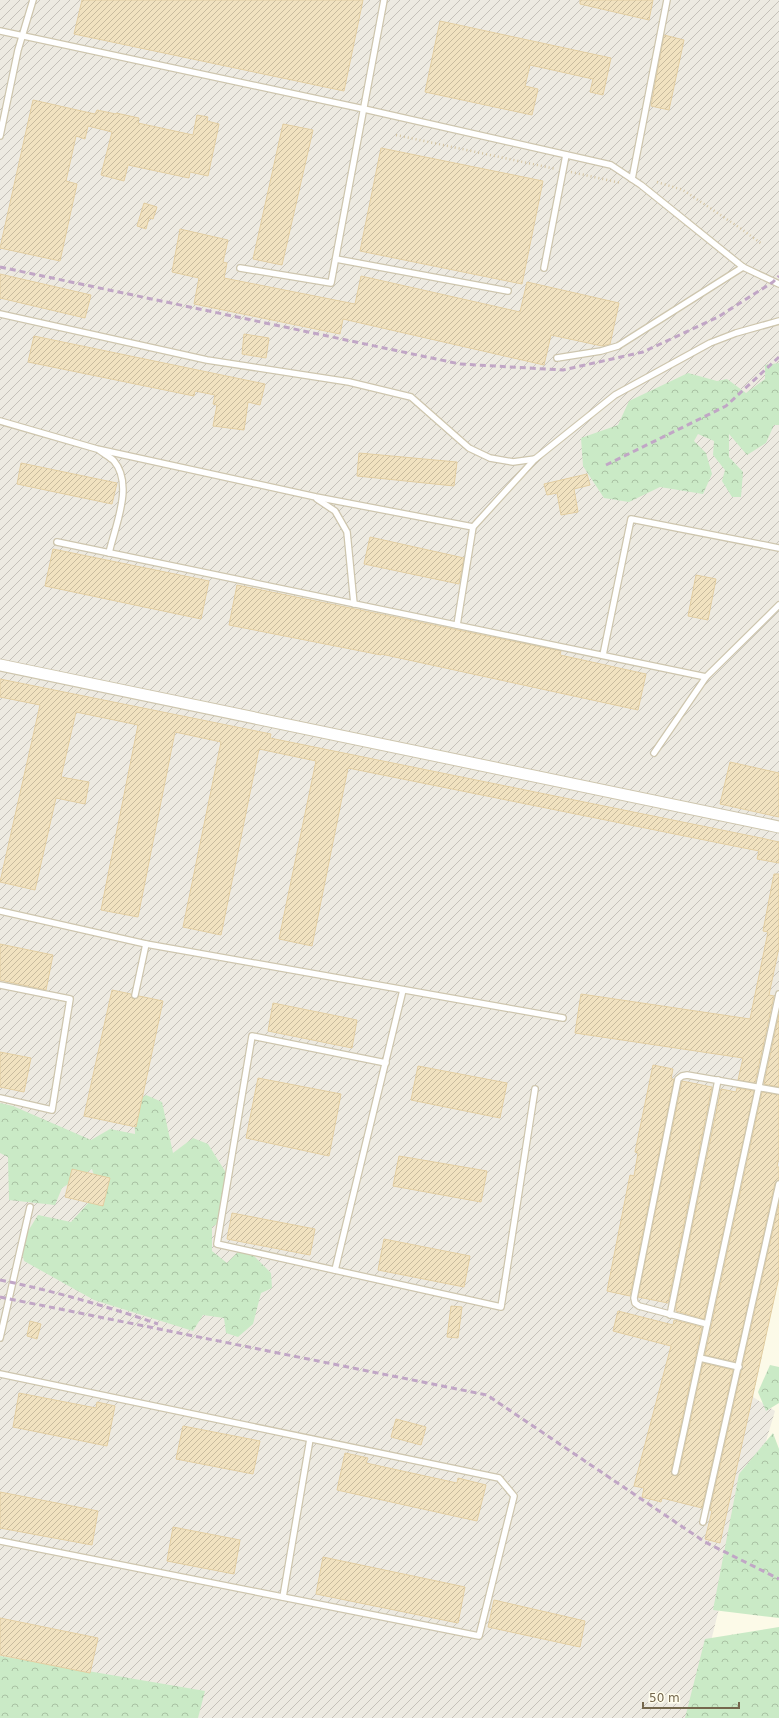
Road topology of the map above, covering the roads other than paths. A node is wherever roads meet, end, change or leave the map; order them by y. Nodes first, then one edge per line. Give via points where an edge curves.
1 (33, 0) edge
2 (384, 0) edge
3 (667, 0) edge
4 (0, 31) edge
5 (22, 36) junction
6 (364, 110) junction
7 (0, 136) edge
8 (566, 155) junction
9 (632, 179) junction
10 (336, 259) junction
11 (743, 267) junction
12 (240, 268) dead end
13 (544, 268) dead end
14 (779, 284) edge
15 (508, 291) dead end
16 (0, 314) edge
17 (779, 321) edge
18 (557, 358) dead end
19 (0, 421) edge
20 (97, 449) junction
21 (535, 459) junction
22 (316, 497) junction
23 (473, 527) junction
24 (56, 542) dead end
25 (779, 548) edge
26 (109, 553) junction
27 (354, 604) junction
28 (779, 606) edge
29 (457, 625) junction
30 (603, 656) junction
31 (0, 665) edge
32 (706, 677) junction
33 (654, 753) dead end
34 (779, 827) edge
35 (0, 911) edge
36 (146, 944) junction
37 (0, 985) edge
38 (404, 990) junction
39 (779, 994) edge
40 (135, 995) dead end
41 (563, 1018) dead end
42 (386, 1063) junction
43 (718, 1080) junction
44 (759, 1088) junction
45 (535, 1089) dead end
46 (779, 1091) edge
47 (0, 1098) edge
48 (779, 1184) edge
49 (30, 1207) dead end
50 (335, 1270) junction
51 (670, 1314) junction
52 (707, 1324) junction
53 (0, 1338) edge
54 (700, 1358) junction
55 (739, 1367) junction
56 (0, 1374) edge
57 (310, 1439) junction
58 (675, 1472) dead end
59 (703, 1522) dead end
60 (0, 1541) edge
61 (283, 1597) junction

1 - 5 lane
2 - 6 lane
3 - 9 lane
4 - 5 lane
5 - 6 lane
5 - 7 lane
6 - 8 lane
6 - 10 lane
8 - 9 lane via 611,165
8 - 13 lane
9 - 11 lane
10 - 12 lane via 331,283
10 - 15 lane
11 - 14 lane
11 - 18 lane via 618,346
16 - 21 lane via 207,360 349,382 411,397 469,448 490,458 513,462
17 - 21 lane via 710,343 614,395
19 - 20 lane
20 - 22 lane
20 - 26 lane via 114,461 122,476 124,492
21 - 23 lane
22 - 23 lane
22 - 27 lane via 335,511 347,532
23 - 29 lane
24 - 26 lane
25 - 30 lane via 631,519
26 - 27 lane
27 - 29 lane
28 - 32 lane
29 - 30 lane
30 - 32 lane
31 - 34 street
32 - 33 lane
35 - 36 lane
36 - 38 lane
36 - 40 lane
37 - 47 lane via 70,999 52,1110
38 - 41 lane
38 - 42 lane
39 - 44 lane
42 - 50 lane
42 - 50 lane via 252,1036 217,1244
43 - 44 lane
43 - 51 lane
43 - 51 lane via 687,1075 678,1079 634,1298 639,1306
44 - 46 lane
44 - 52 lane
45 - 50 lane via 501,1307
48 - 55 lane
49 - 53 lane
51 - 52 lane
52 - 54 lane
54 - 55 lane
54 - 58 lane
55 - 59 lane
56 - 57 lane
57 - 61 lane
57 - 61 lane via 499,1478 514,1496 479,1636
60 - 61 lane

